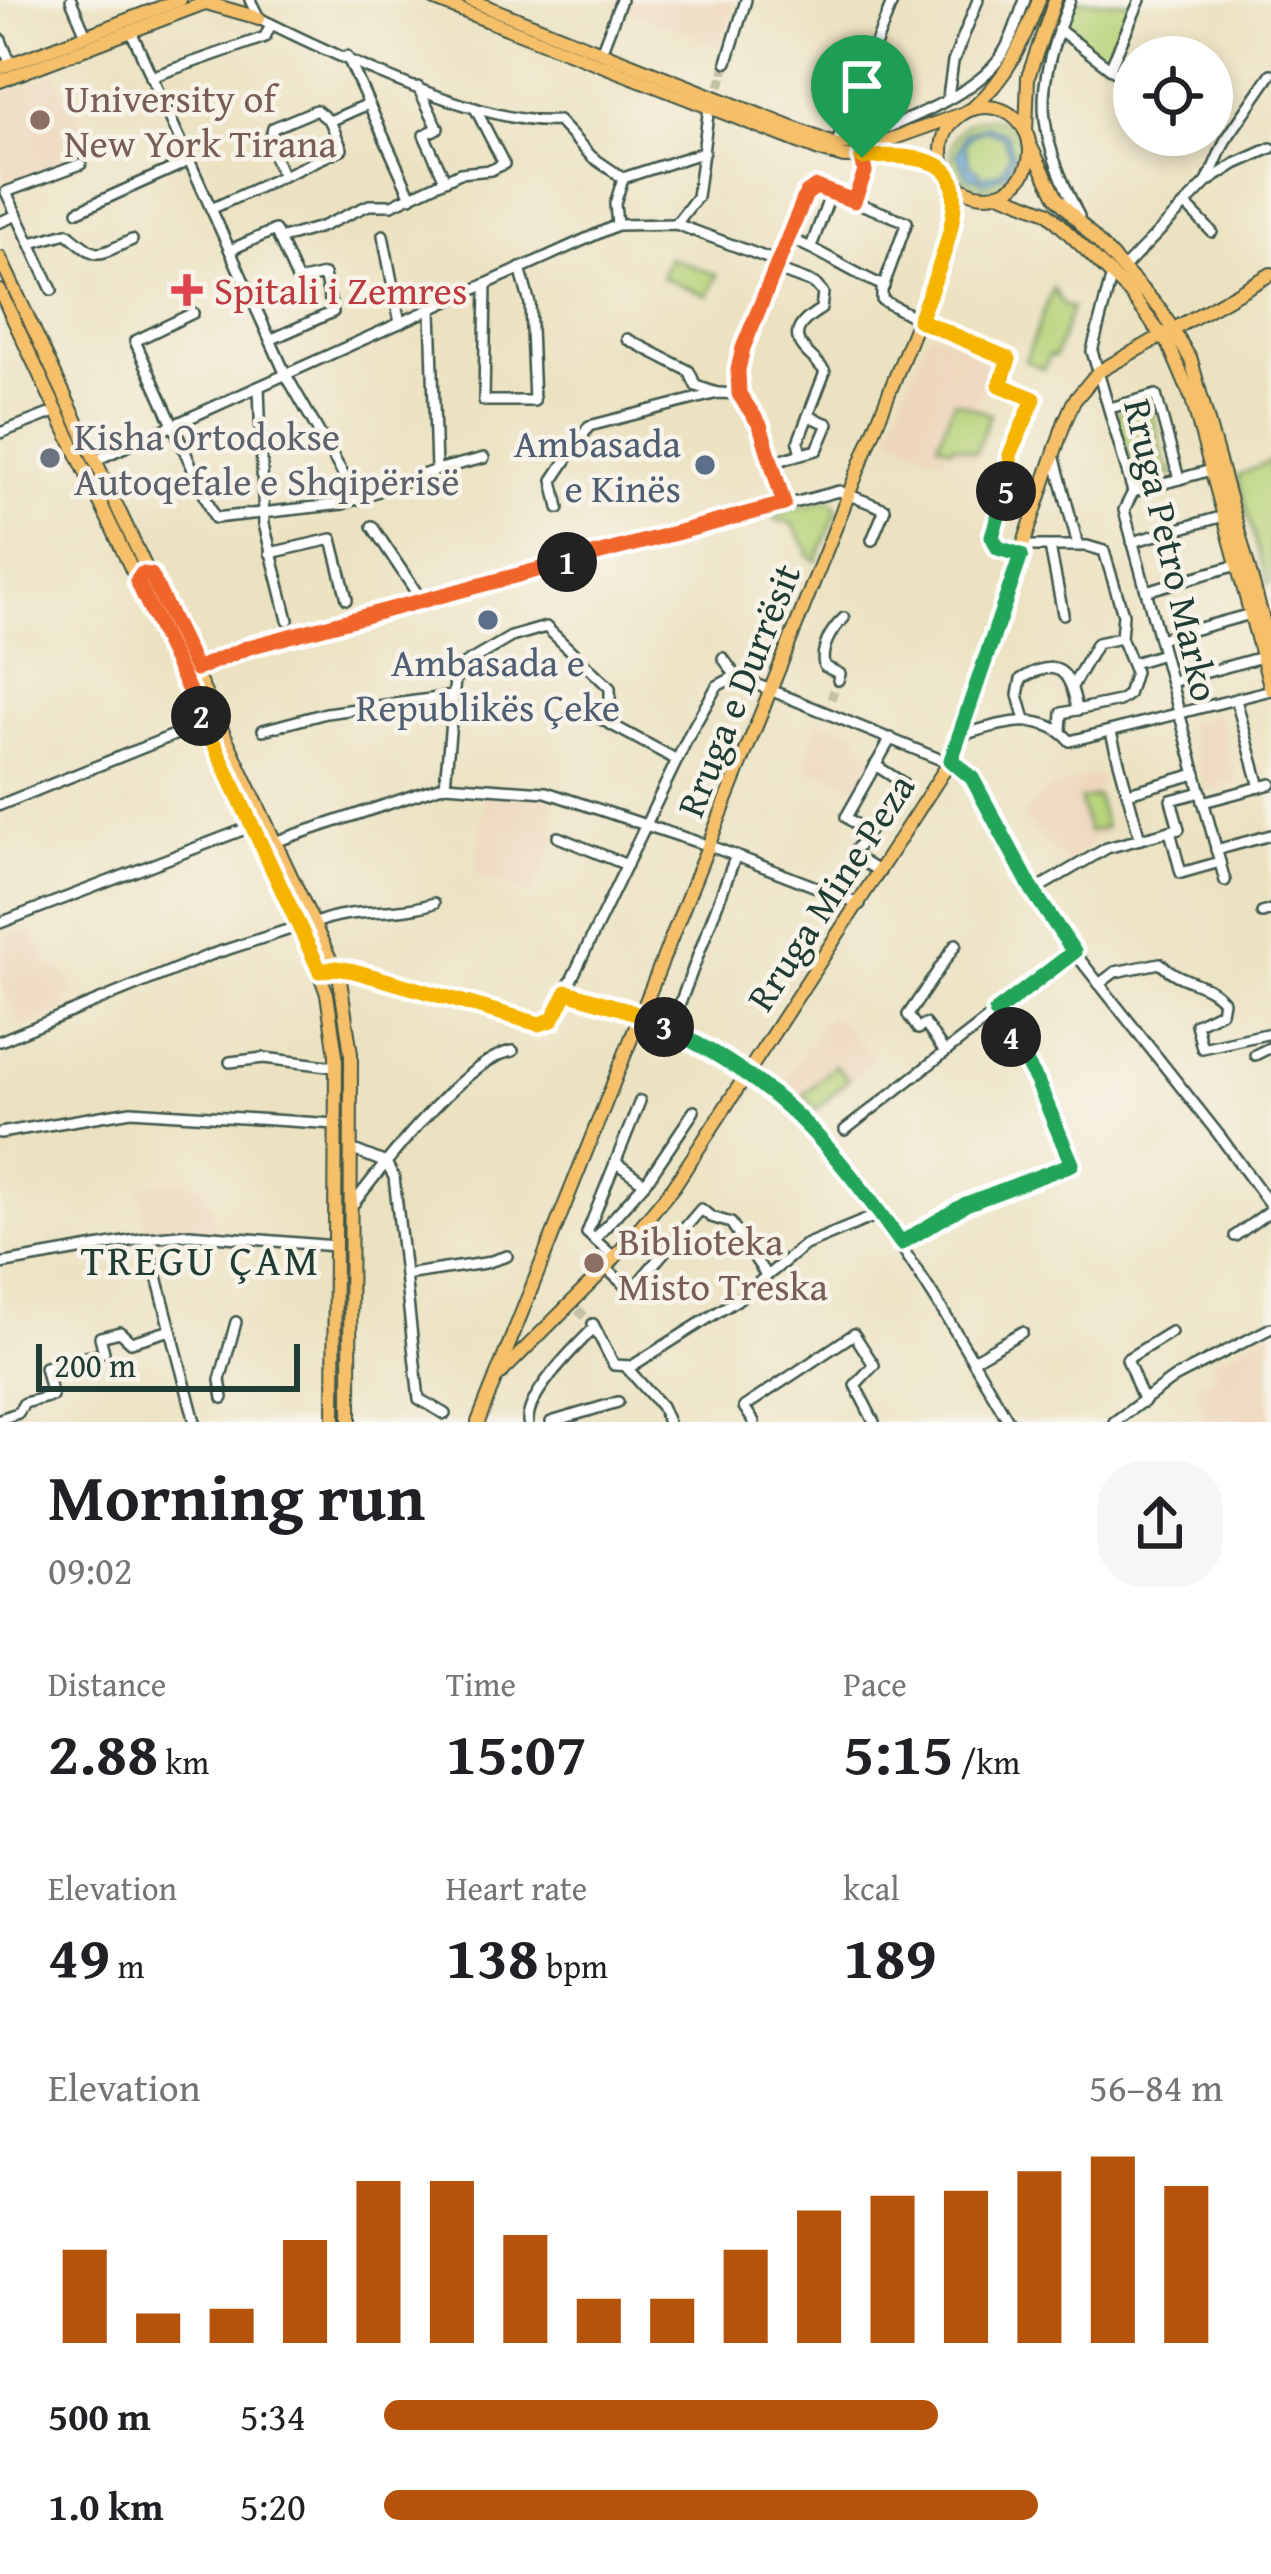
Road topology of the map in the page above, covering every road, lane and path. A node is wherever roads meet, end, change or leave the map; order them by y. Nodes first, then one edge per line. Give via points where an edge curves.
1 (71, 0) edge
2 (180, 0) edge
3 (250, 0) edge
4 (435, 0) edge
5 (470, 0) edge
6 (621, 0) edge
7 (746, 0) edge
8 (893, 0) edge
9 (978, 0) edge
10 (1025, 0) edge
11 (1039, 0) edge
12 (1055, 0) edge
13 (1070, 0) edge
14 (1140, 0) edge
15 (209, 1) edge
16 (265, 21) junction
17 (1058, 29) junction
18 (130, 31) junction
19 (86, 35) junction
20 (0, 38) edge
21 (601, 52) junction
22 (347, 56) junction
23 (727, 62) tunnel mouth
24 (5, 66) edge
25 (1110, 68) junction
26 (1113, 72) edge
27 (1271, 74) edge
28 (151, 77) junction
29 (0, 81) edge
30 (418, 87) junction
31 (715, 97) junction
32 (948, 97) junction
33 (368, 104) junction
34 (475, 108) junction
35 (967, 111) junction
36 (330, 122) junction
37 (1028, 138) junction
38 (836, 145) junction
39 (1271, 148) edge
40 (704, 152) junction
41 (862, 158) junction
42 (189, 161) junction
43 (81, 164) dead end
44 (282, 174) junction
45 (949, 175) junction
46 (623, 178) junction
47 (445, 180) junction
48 (1207, 182) junction
49 (831, 193) junction
50 (999, 193) junction
51 (411, 196) junction
52 (854, 201) junction
53 (378, 205) junction
54 (1186, 205) junction
55 (211, 208) junction
56 (78, 211) dead end
57 (16, 214) junction
58 (378, 220) dead end
59 (0, 222) edge
60 (676, 224) junction
61 (617, 225) junction
62 (1086, 232) junction
63 (1212, 232) dead end
64 (383, 235) dead end
65 (788, 238) junction
66 (132, 239) dead end
67 (279, 239) junction
68 (31, 243) junction
69 (811, 247) junction
70 (230, 250) junction
71 (0, 258) edge
72 (776, 266) junction
73 (520, 268) junction
74 (1117, 271) junction
75 (1271, 274) edge
76 (486, 284) junction
77 (884, 286) junction
78 (52, 290) dead end
79 (9, 305) edge
80 (431, 309) junction
81 (194, 313) dead end
82 (1196, 316) junction
83 (919, 320) junction
84 (400, 323) junction
85 (1168, 331) junction
86 (627, 338) dead end
87 (270, 340) junction
88 (1187, 351) junction
89 (1098, 372) junction
90 (286, 375) junction
91 (259, 387) junction
92 (718, 393) junction
93 (739, 394) junction
94 (1110, 408) junction
95 (56, 411) junction
96 (808, 416) junction
97 (174, 426) junction
98 (0, 434) edge
99 (801, 454) junction
100 (1054, 455) junction
101 (484, 458) dead end
102 (96, 460) junction
103 (772, 463) junction
104 (436, 470) junction
105 (1211, 470) junction
106 (1179, 479) junction
107 (1132, 492) junction
108 (849, 494) junction
109 (358, 500) junction
110 (784, 504) junction
111 (560, 508) dead end
112 (263, 515) junction
113 (1224, 516) junction
114 (372, 526) dead end
115 (872, 540) dead end
116 (1132, 542) junction
117 (1078, 545) junction
118 (1050, 547) junction
119 (1022, 551) junction
120 (270, 554) junction
121 (134, 557) junction
122 (1137, 557) junction
123 (1110, 565) junction
124 (1237, 565) junction
125 (144, 578) junction
126 (1146, 590) junction
127 (347, 599) dead end
128 (422, 602) junction
129 (1150, 607) junction
130 (1063, 614) dead end
131 (1123, 614) junction
132 (1251, 614) junction
133 (844, 618) dead end
134 (288, 620) dead end
135 (1121, 638) junction
136 (1159, 639) junction
137 (1267, 653) edge
138 (1163, 654) junction
139 (723, 658) dead end
140 (1133, 663) junction
141 (196, 669) junction
142 (736, 676) junction
143 (838, 680) tunnel mouth
144 (1171, 682) junction
145 (1073, 685) junction
146 (771, 690) junction
147 (1271, 690) edge
148 (453, 696) junction
149 (831, 699) tunnel mouth
150 (1236, 700) junction
151 (1078, 710) junction
152 (826, 712) junction
153 (1180, 715) junction
154 (1025, 720) junction
155 (204, 723) junction
156 (263, 730) dead end
157 (1061, 730) junction
158 (1111, 734) junction
159 (962, 735) junction
160 (890, 738) junction
161 (677, 760) junction
162 (951, 760) junction
163 (874, 765) junction
164 (1196, 774) junction
165 (445, 784) junction
166 (1265, 785) edge
167 (1128, 793) junction
168 (1202, 797) junction
169 (0, 805) edge
170 (646, 825) junction
171 (253, 826) junction
172 (1170, 831) junction
173 (868, 832) junction
174 (1271, 835) edge
175 (558, 838) dead end
176 (1140, 839) junction
177 (277, 841) junction
178 (709, 846) junction
179 (1216, 850) junction
180 (736, 855) junction
181 (1220, 862) junction
182 (627, 865) junction
183 (880, 872) junction
184 (1225, 880) dead end
185 (1033, 891) junction
186 (434, 903) dead end
187 (860, 904) junction
188 (0, 922) edge
189 (316, 923) junction
190 (300, 926) junction
191 (956, 944) dead end
192 (1074, 952) junction
193 (336, 968) junction
194 (320, 971) junction
195 (1099, 984) junction
196 (567, 992) junction
197 (996, 1012) junction
198 (676, 1014) dead end
199 (640, 1016) junction
200 (1271, 1033) edge
201 (0, 1041) edge
202 (1271, 1047) edge
203 (513, 1051) dead end
204 (944, 1051) junction
205 (1255, 1055) dead end
206 (230, 1062) dead end
207 (336, 1066) junction
208 (748, 1075) junction
209 (640, 1101) dead end
210 (694, 1111) dead end
211 (335, 1124) junction
212 (0, 1133) edge
213 (827, 1146) junction
214 (351, 1149) junction
215 (615, 1162) junction
216 (386, 1163) junction
217 (646, 1180) junction
218 (668, 1193) junction
219 (335, 1207) junction
220 (351, 1207) junction
221 (1271, 1208) edge
222 (880, 1214) junction
223 (1235, 1236) dead end
224 (147, 1238) junction
225 (594, 1240) junction
226 (901, 1243) junction
227 (334, 1246) junction
228 (507, 1256) dead end
229 (610, 1263) junction
230 (0, 1264) edge
231 (406, 1275) junction
232 (766, 1275) junction
233 (236, 1322) dead end
234 (1271, 1328) edge
235 (515, 1329) junction
236 (171, 1330) junction
237 (1022, 1332) dead end
238 (1171, 1332) dead end
239 (531, 1344) junction
240 (973, 1360) junction
241 (627, 1368) junction
242 (496, 1378) junction
243 (223, 1398) dead end
244 (618, 1402) dead end
245 (1144, 1402) junction
246 (445, 1414) dead end
247 (0, 1419) edge
248 (480, 1420) edge
249 (195, 1422) edge
250 (334, 1422) edge
251 (350, 1422) edge
252 (528, 1422) edge
253 (550, 1422) edge
254 (668, 1422) edge
255 (754, 1422) edge
256 (874, 1422) edge
257 (1009, 1422) edge
258 (1114, 1422) edge

1 - 19 street
2 - 19 main road
3 - 16 street
4 - 31 main road
5 - 21 main road
6 - 21 street
7 - 23 street
8 - 38 street
9 - 32 street
10 - 32 street via 996,63
11 - 35 main road via 1001,82
12 - 37 main road via 1028,77
13 - 17 street
14 - 25 street
15 - 16 main road
15 - 18 main road
16 - 22 street
16 - 28 street via 266,37
17 - 25 street
17 - 62 street via 1043,111 1054,163
18 - 28 street
18 - 29 main road
19 - 24 main road
20 - 24 street
21 - 31 main road
22 - 30 street
22 - 33 street
25 - 26 street
27 - 48 street
28 - 42 street
30 - 34 street
30 - 47 street via 438,128 424,135
31 - 38 main road
31 - 40 street
31 - 41 main road via 819,150
32 - 38 street
33 - 36 street
33 - 51 street
34 - 46 street via 535,124 558,121
34 - 47 street via 504,164
35 - 37 main road via 1004,110
35 - 38 main road via 886,141
35 - 45 main road via 944,139
36 - 44 street via 342,148
36 - 44 street via 316,110 272,128 268,139
37 - 50 main road via 1024,174
37 - 62 main road via 1049,185
39 - 48 street
40 - 46 street
40 - 60 street via 697,197
41 - 45 main road via 906,156
41 - 52 street
42 - 55 street
42 - 56 street
43 - 57 street via 6,192
44 - 55 street
45 - 50 main road via 968,191
45 - 83 main road, Rruga e Durrësit via 950,229
46 - 61 street
47 - 51 street
48 - 54 street
49 - 52 street
49 - 65 street via 809,189
49 - 69 street
50 - 74 main road via 1047,212
51 - 53 street
52 - 77 street via 908,222
53 - 58 street
53 - 67 street
54 - 63 street
54 - 74 street
55 - 70 street
57 - 59 street
57 - 68 street
60 - 61 street
60 - 72 street
61 - 73 street
62 - 74 main road
64 - 84 street
65 - 69 street
65 - 72 street
66 - 68 street via 93,255 70,235
67 - 70 street via 275,230
67 - 87 street via 298,281 324,275 333,312
68 - 78 street
69 - 77 street
70 - 87 street
71 - 79 main road
72 - 93 street via 743,348
72 - 96 street via 823,293 798,338 825,372
73 - 76 street
73 - 76 street via 530,304 534,401 484,401
74 - 85 main road
74 - 89 street, Rruga Mine Peza via 1093,342
75 - 82 main road, Rruga Mine Peza
76 - 80 street
77 - 83 street via 885,304
79 - 95 main road
79 - 102 main road
80 - 84 street
80 - 104 street
81 - 97 street via 135,340
82 - 85 main road, Rruga Mine Peza
82 - 88 main road
83 - 108 main road, Rruga e Durrësit
83 - 119 street via 1009,359 1000,385 1034,403 1010,455 993,531 998,548
84 - 90 street
85 - 88 main road
85 - 89 main road, Rruga Mine Peza
85 - 105 main road
86 - 92 street
87 - 90 street
88 - 137 main road
89 - 94 street, Rruga Petro Marko
89 - 100 main road, Rruga Mine Peza via 1074,401
90 - 91 street
90 - 109 street
91 - 97 street
91 - 112 street
92 - 93 street
92 - 111 street via 589,426 553,480
93 - 103 street
94 - 106 street via 1156,395
94 - 107 street, Rruga Petro Marko
95 - 98 street
95 - 121 main road
96 - 99 street
96 - 99 street via 828,424 817,450
97 - 102 street
97 - 112 street via 215,518
99 - 103 street
100 - 117 street
100 - 119 main road, Rruga Mine Peza
101 - 104 street
102 - 121 main road
103 - 110 street
104 - 109 street
105 - 106 street
105 - 113 main road
106 - 107 street
107 - 116 street, Rruga Petro Marko via 1124,503
108 - 110 street
108 - 115 street via 885,509
108 - 146 main road, Rruga e Durrësit
109 - 112 street
110 - 128 street
112 - 120 street
113 - 116 street
113 - 124 main road
114 - 128 street
116 - 122 street, Rruga Petro Marko
117 - 118 street
117 - 123 street via 1100,548
118 - 119 street
118 - 130 street
119 - 159 main road, Rruga Mine Peza
120 - 127 street via 332,539
120 - 134 street
121 - 125 main road
122 - 123 street
122 - 126 street, Rruga Petro Marko
123 - 131 street
124 - 126 street
124 - 132 main road
125 - 141 main road
125 - 155 main road
126 - 129 street, Rruga Petro Marko
128 - 141 street via 249,647
129 - 131 street
129 - 136 street, Rruga Petro Marko
131 - 135 street
132 - 136 street
132 - 137 main road
133 - 143 street via 823,654
135 - 140 street
135 - 145 street via 1097,643
136 - 138 street, Rruga Petro Marko
137 - 144 street
137 - 147 main road
138 - 140 street
138 - 144 street, Rruga Petro Marko
139 - 142 street
140 - 151 street via 1128,695
141 - 177 main road
142 - 146 street
142 - 161 street via 717,686
144 - 153 street, Rruga Petro Marko
145 - 151 street
145 - 154 street via 1049,668 1022,679
146 - 152 street
146 - 178 main road, Rruga e Durrësit
147 - 150 street
148 - 156 street
148 - 161 street via 456,669 511,637 550,628 610,688 599,718
148 - 165 street
149 - 152 street
150 - 153 street
150 - 166 street
151 - 157 street via 1062,713
152 - 160 street
153 - 158 street
153 - 164 street, Rruga Petro Marko
154 - 157 street
154 - 159 street
155 - 169 street
155 - 171 main road
157 - 158 street via 1070,741
158 - 167 street
159 - 162 main road, Rruga Mine Peza
160 - 162 street
160 - 163 street
161 - 170 street
162 - 183 main road, Rruga Mine Peza
162 - 185 street via 972,778
163 - 173 street via 846,818
163 - 173 street via 903,783
164 - 167 street
164 - 168 street, Rruga Petro Marko
165 - 170 street via 546,792
165 - 177 street
166 - 168 street
167 - 176 street
168 - 172 street via 1171,800 1179,829
168 - 179 street, Rruga Petro Marko
170 - 178 street
170 - 182 street
171 - 188 street
171 - 190 main road
172 - 176 street
172 - 181 street via 1181,873
173 - 183 street via 852,855
174 - 179 street
175 - 182 street
176 - 185 street via 1107,848
177 - 189 main road
178 - 180 street
178 - 199 main road, Rruga e Durrësit
179 - 181 street, Rruga Petro Marko
180 - 187 street
180 - 198 street, Rruga e Durrësit
181 - 184 street, Rruga Petro Marko
182 - 196 street
183 - 187 main road, Rruga Mine Peza
185 - 192 street
186 - 189 street
187 - 208 main road, Rruga Mine Peza
189 - 193 main road
190 - 194 main road
190 - 201 street
191 - 204 street via 908,1015
192 - 195 street
192 - 197 street
193 - 194 main road
193 - 196 street via 546,1023
193 - 214 main road via 350,1035
194 - 207 main road
195 - 200 street via 1115,972 1160,963 1223,1001 1221,1012 1196,1024 1202,1048
195 - 221 street
196 - 199 street
197 - 204 street
197 - 226 street via 1072,1164 966,1204
199 - 208 street
199 - 235 main road, Rruga e Durrësit
202 - 205 street
203 - 216 street via 458,1085
204 - 213 street
206 - 207 street
207 - 211 main road
208 - 213 street
208 - 218 main road, Rruga Mine Peza
209 - 215 street
210 - 217 street
211 - 212 street via 131,1111
211 - 219 main road
213 - 222 street
214 - 216 street
214 - 220 main road
215 - 217 street
215 - 225 street via 586,1233
216 - 220 street
216 - 231 street
217 - 218 street
217 - 225 street
218 - 229 main road, Rruga Mine Peza
219 - 220 main road
219 - 227 main road
220 - 251 main road
221 - 223 street
222 - 226 street
222 - 232 street via 805,1245
224 - 227 street
224 - 230 street
224 - 236 street
225 - 229 street
226 - 240 street
227 - 250 main road
228 - 231 street
229 - 232 street via 631,1291 701,1209 731,1223
229 - 239 main road, Rruga Mine Peza
231 - 246 street via 419,1399
232 - 241 street
233 - 243 street
234 - 245 street
235 - 239 main road via 518,1342
235 - 242 main road, Rruga e Durrësit
236 - 247 street via 131,1342 120,1332 100,1337 104,1352 45,1367 52,1396
236 - 249 street
237 - 240 street
238 - 245 street via 1127,1358
239 - 242 main road, Rruga Mine Peza
240 - 257 street
241 - 252 street via 611,1362 593,1326 543,1387
241 - 254 street
242 - 248 main road, Rruga e Durrësit
244 - 253 street
245 - 258 street
255 - 256 street via 744,1407 854,1334 874,1365 855,1385

